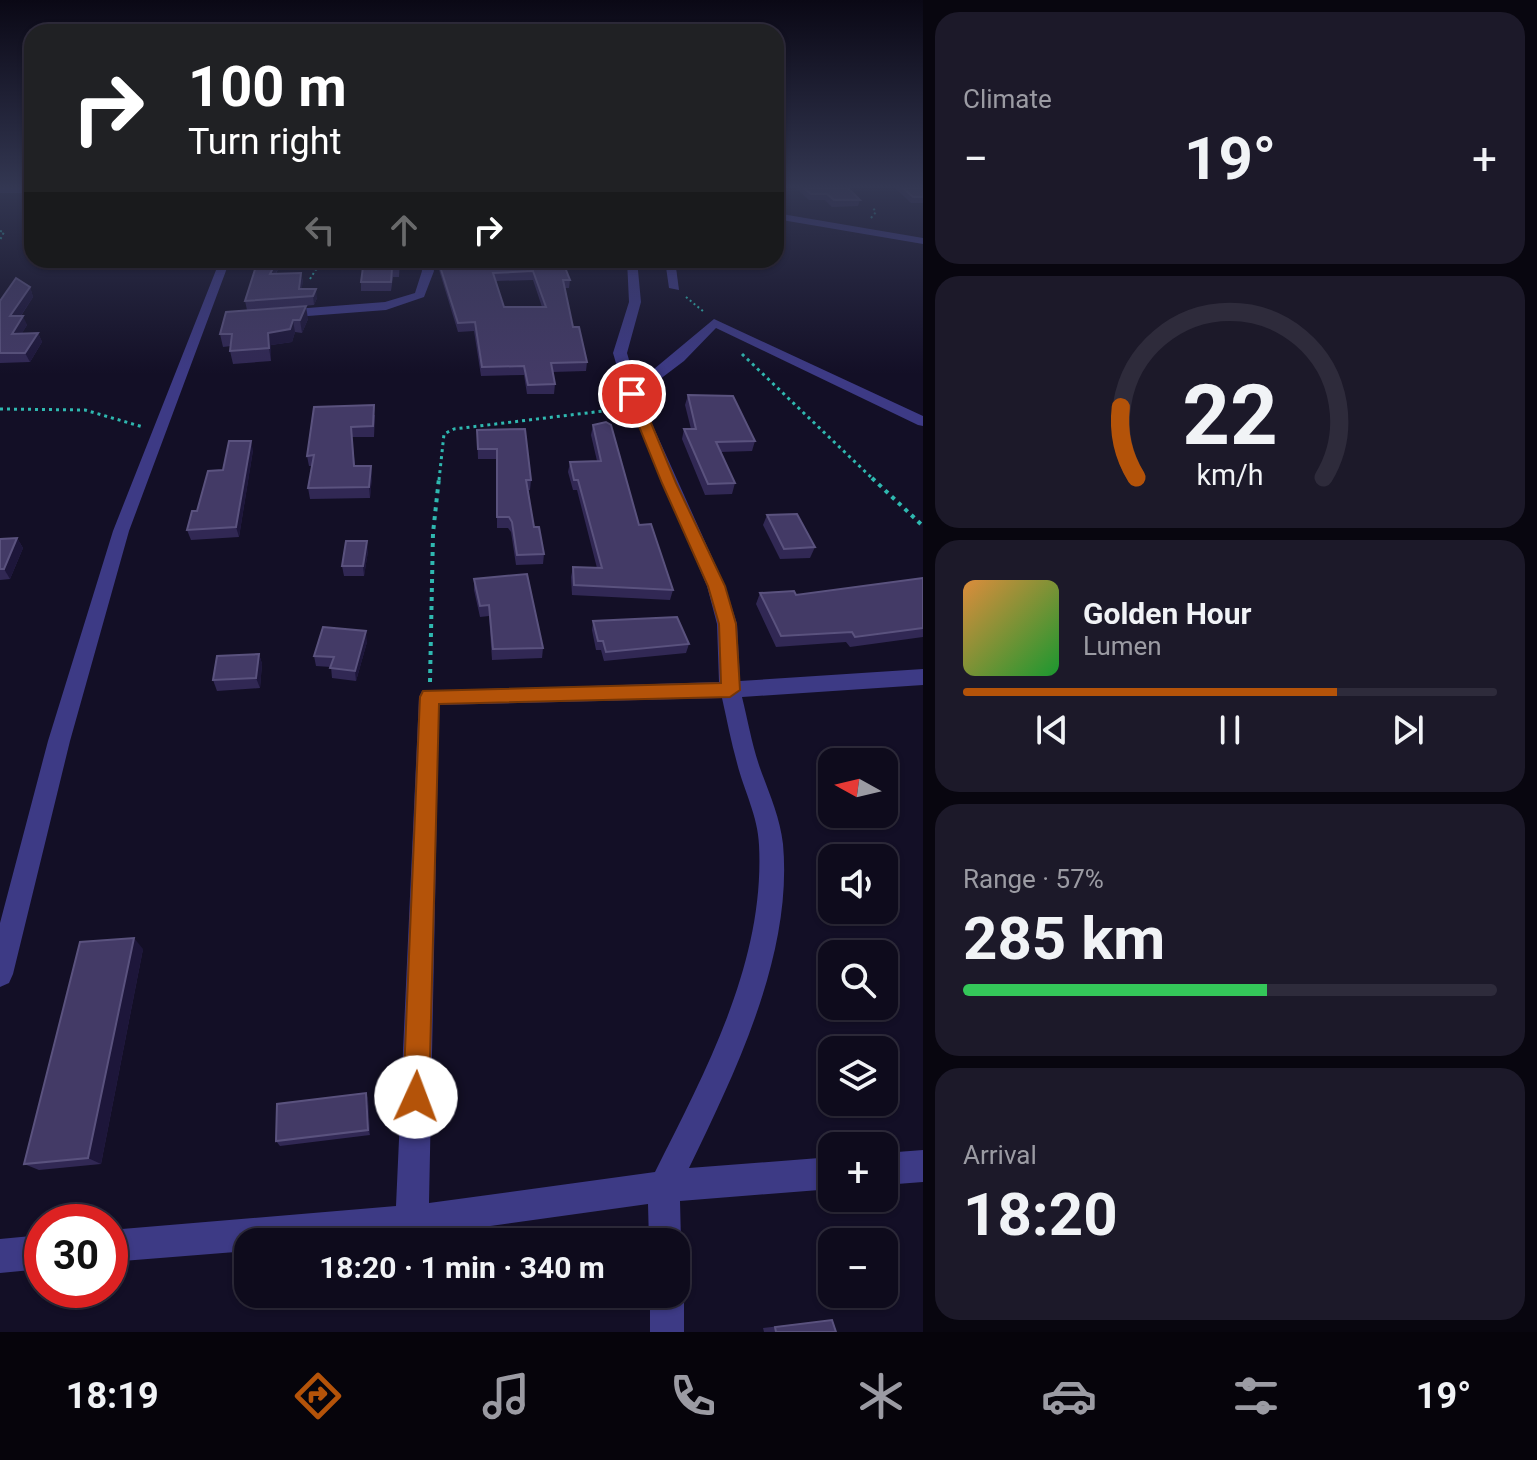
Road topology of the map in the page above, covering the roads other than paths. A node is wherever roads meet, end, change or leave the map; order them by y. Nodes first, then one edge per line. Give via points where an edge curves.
1 (223, 268) edge
2 (427, 268) edge
3 (633, 268) edge
4 (671, 268) edge
5 (675, 288) road end
6 (264, 315) edge
7 (635, 400) junction
8 (923, 422) edge
9 (923, 677) edge
10 (730, 690) junction
11 (0, 974) edge
12 (923, 1166) edge
13 (898, 1168) edge
14 (818, 1174) edge
15 (664, 1186) junction
16 (412, 1221) junction
17 (665, 1228) edge
18 (128, 1245) edge
19 (24, 1254) edge
20 (0, 1256) edge
21 (667, 1308) edge
22 (667, 1332) edge

1 - 11 street via 210,320 121,531 67,711
2 - 6 street via 420,295 386,306
3 - 7 street via 635,302 620,353
4 - 5 street
7 - 8 street via 714,323
7 - 10 street via 716,586 727,624
9 - 10 street
10 - 15 street via 771,845 767,935 710,1093
10 - 16 street via 429,697
12 - 13 street
14 - 15 street
15 - 16 street
15 - 17 street
16 - 18 street
19 - 20 street
21 - 22 street

